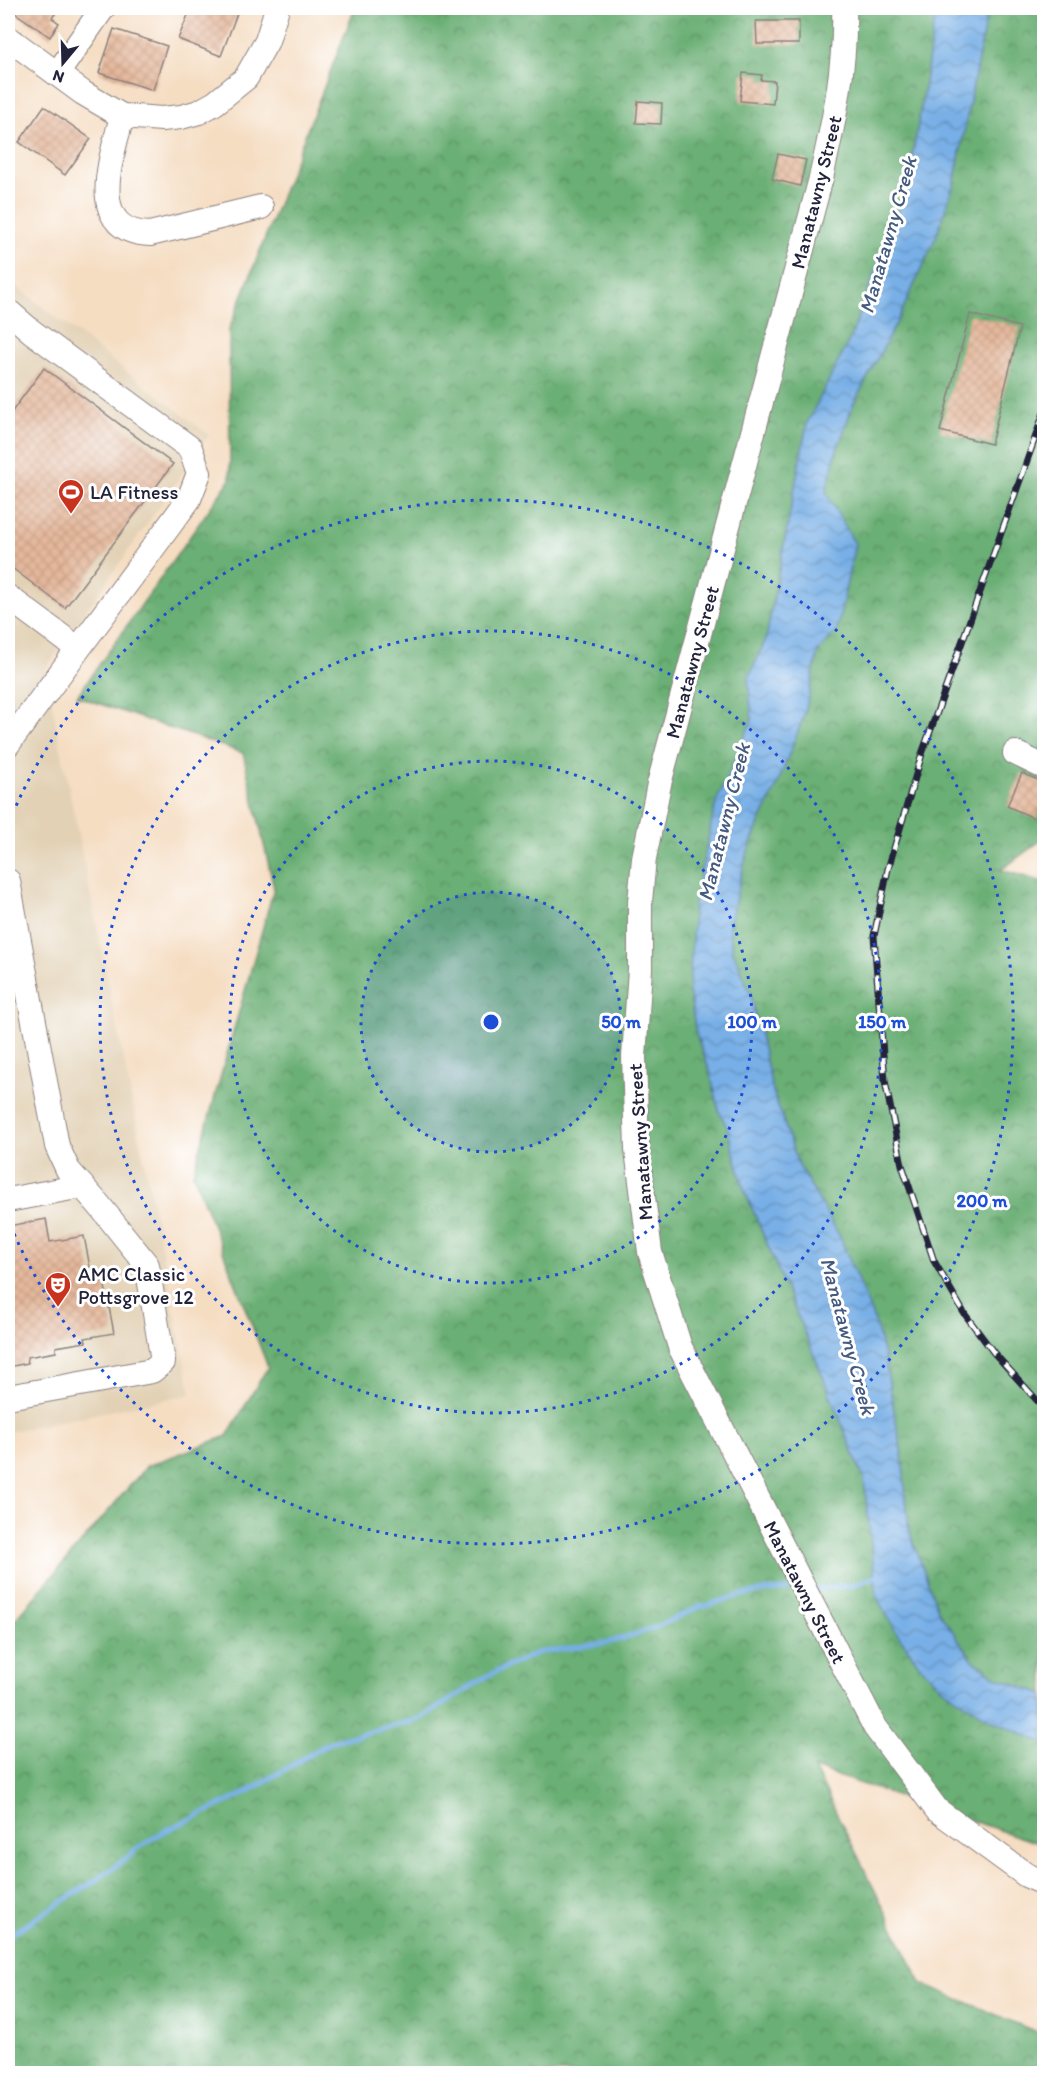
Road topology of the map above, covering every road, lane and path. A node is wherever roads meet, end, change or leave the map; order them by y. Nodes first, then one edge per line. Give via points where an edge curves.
1 (103, 8) edge
2 (277, 8) edge
3 (844, 8) edge
4 (8, 38) edge
5 (57, 74) junction
6 (122, 116) junction
7 (261, 207) dead end
8 (8, 311) edge
9 (8, 597) edge
10 (77, 648) junction
11 (8, 744) edge
12 (1015, 753) dead end
13 (1044, 767) edge
14 (8, 881) edge
15 (82, 1186) junction
16 (8, 1200) edge
17 (8, 1397) edge
18 (1044, 1883) edge

1 - 5 street
2 - 6 street via 267,41 246,78 215,103 181,117
3 - 18 street, Manatawny Street via 841,78 821,178 658,784 644,858 634,1057 637,1150 650,1252 680,1347 875,1727 937,1810 1026,1875
4 - 5 street
5 - 6 street
6 - 7 street via 106,192 119,223 132,231 150,234
8 - 10 street via 190,448 199,473 189,500
9 - 10 street
10 - 11 street
12 - 13 street
14 - 15 street via 57,1146 68,1170
15 - 16 street
15 - 17 street via 147,1265 163,1362 152,1371

